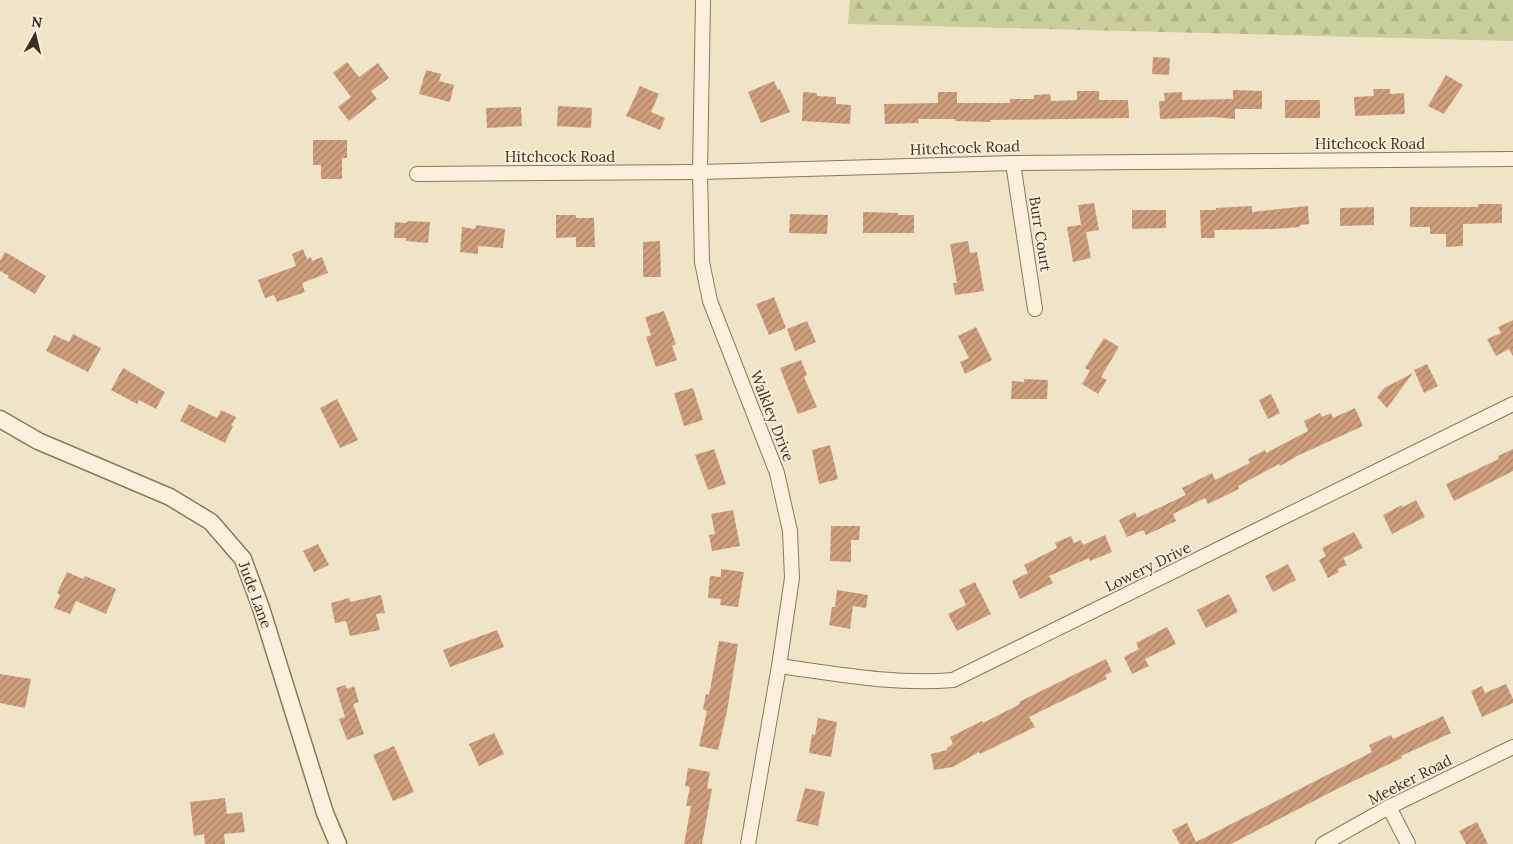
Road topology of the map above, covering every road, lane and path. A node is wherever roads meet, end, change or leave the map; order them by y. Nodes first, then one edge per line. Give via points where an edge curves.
1 (703, 0) edge
2 (1513, 159) edge
3 (1013, 163) junction
4 (700, 172) junction
5 (417, 174) dead end
6 (1035, 310) dead end
7 (1513, 404) edge
8 (0, 419) edge
9 (779, 666) junction
10 (1513, 747) edge
11 (1389, 807) junction
12 (338, 844) edge
13 (748, 844) edge
14 (1323, 844) edge
15 (1408, 844) edge

1 - 4 street, Walkley Drive
2 - 3 street, Hitchcock Road
3 - 4 street, Hitchcock Road
3 - 6 street, Burr Court
4 - 5 street, Hitchcock Road
4 - 9 street, Walkley Drive via 702,262 710,301 777,473 790,531 792,578
7 - 9 street, Lowery Drive via 953,680 882,680
8 - 12 street, Jude Lane via 38,441 170,497 211,522 243,559 325,813
9 - 13 street, Walkley Drive
10 - 11 street, Meeker Road
11 - 14 street, Meeker Road
11 - 15 street

